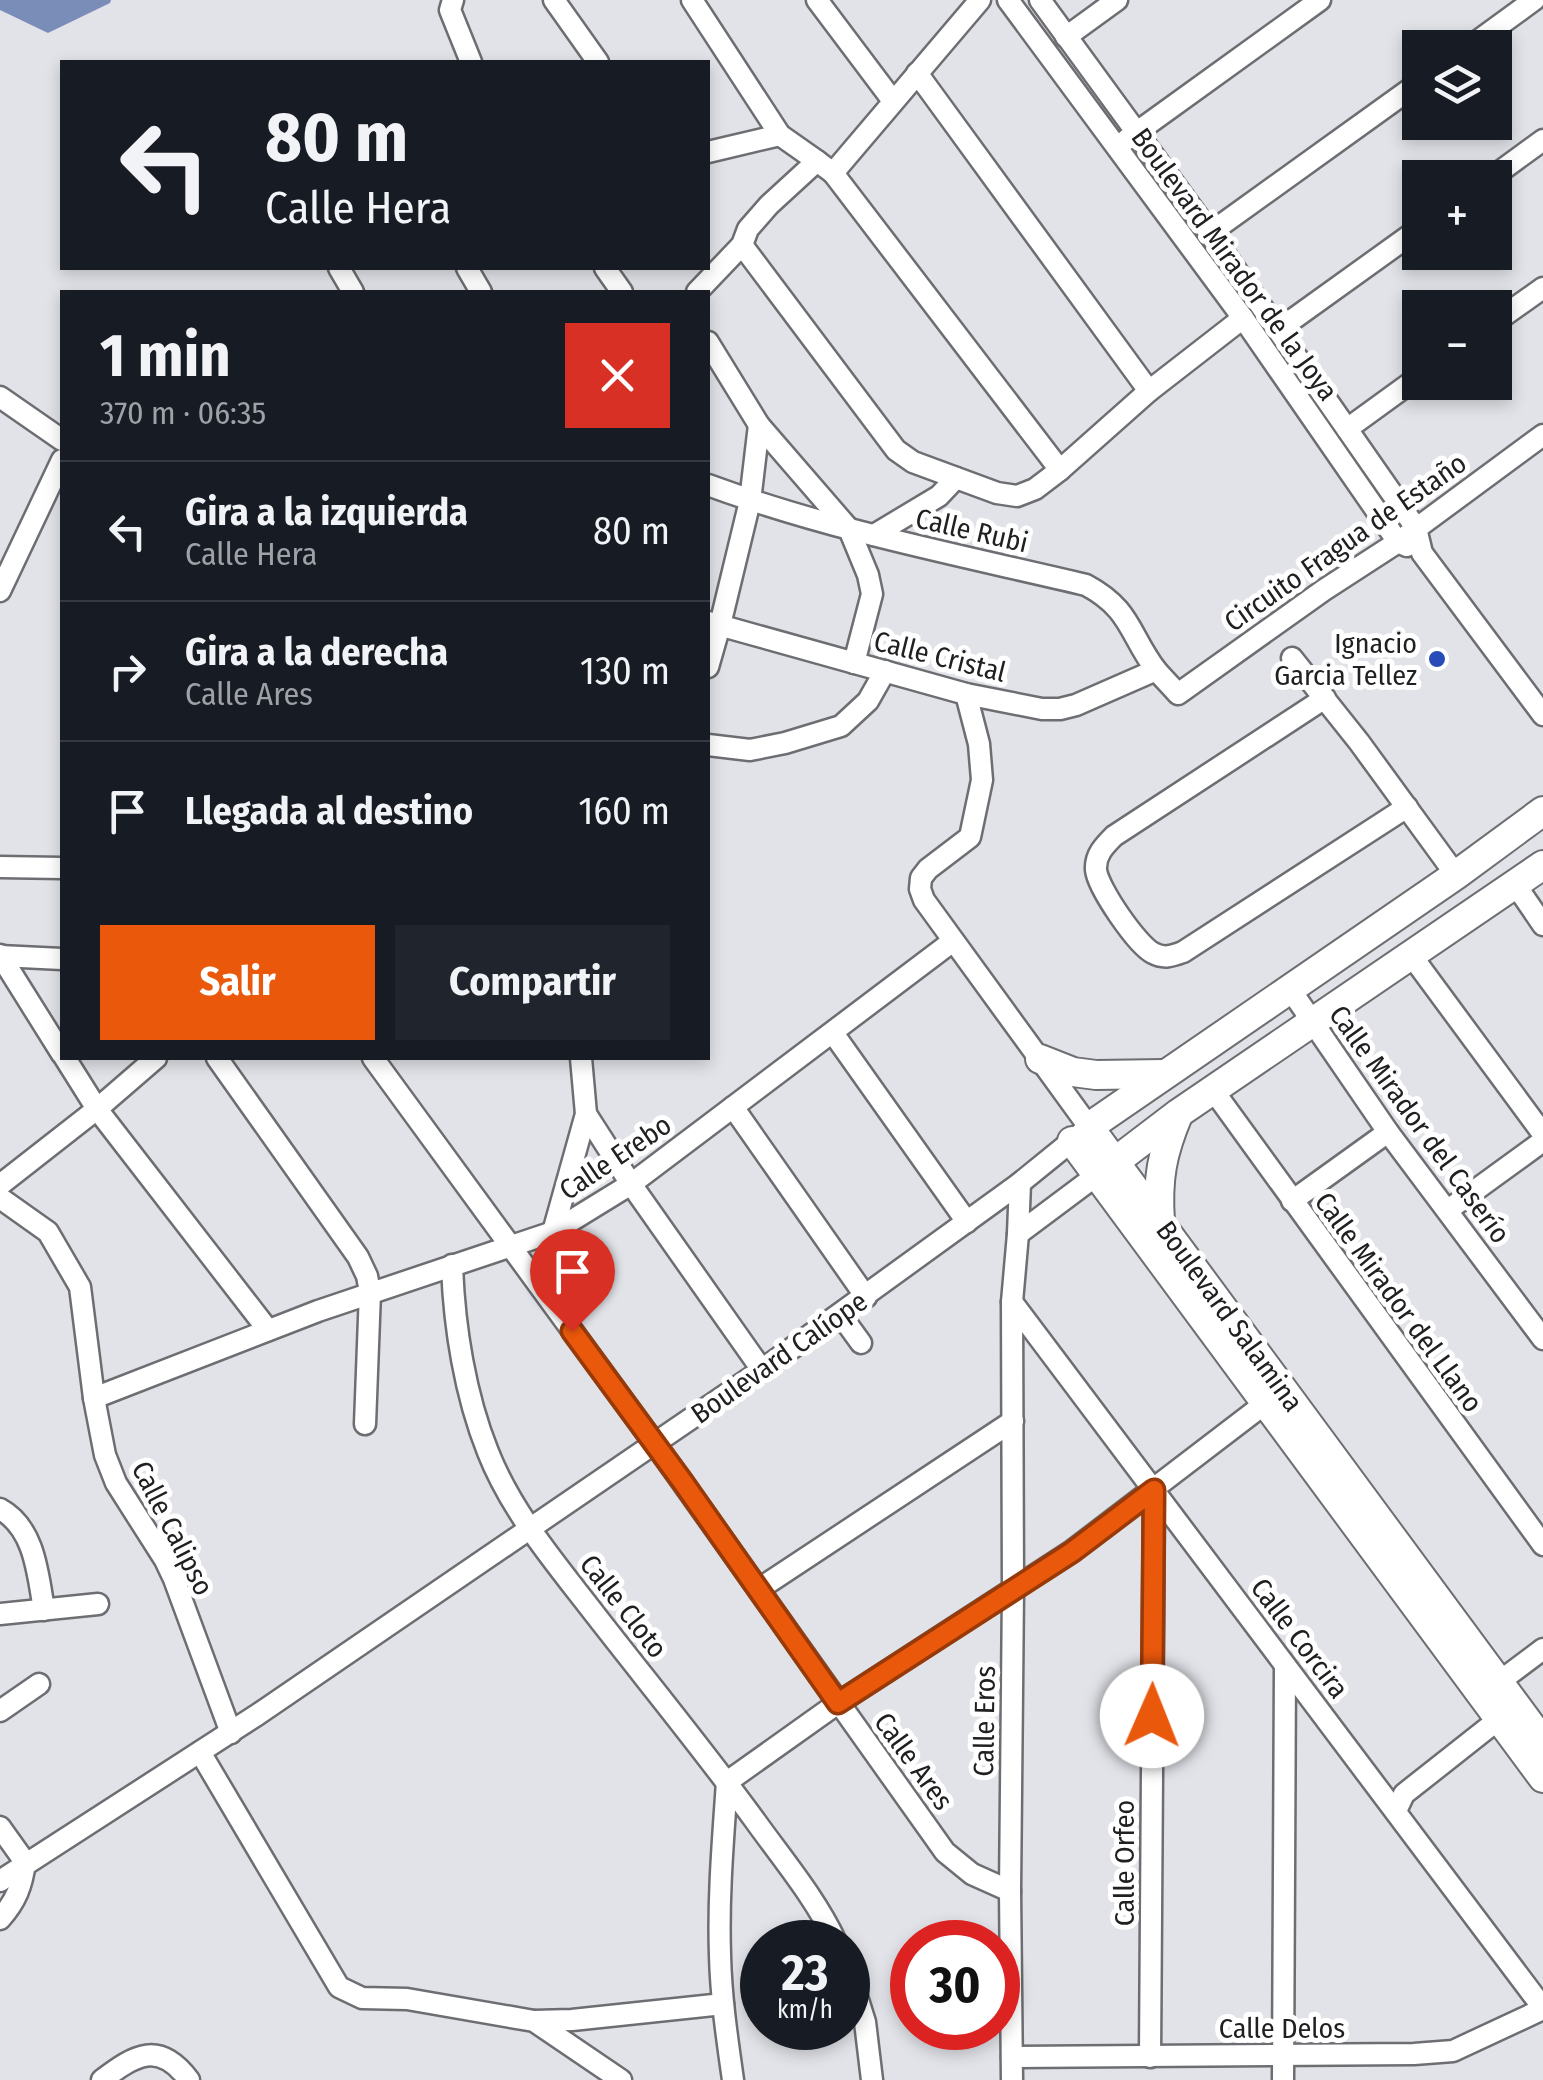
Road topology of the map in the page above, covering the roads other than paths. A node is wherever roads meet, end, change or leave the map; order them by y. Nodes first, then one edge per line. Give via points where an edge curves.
1 (453, 0) edge
2 (554, 0) edge
3 (692, 0) edge
4 (817, 0) edge
5 (1008, 0) edge
6 (1040, 0) edge
7 (1117, 0) edge
8 (1320, 0) edge
9 (1534, 0) edge
10 (978, 1) edge
11 (1493, 30) edge
12 (1066, 37) junction
13 (470, 60) edge
14 (597, 60) edge
15 (916, 73) junction
16 (1402, 95) edge
17 (893, 101) junction
18 (1136, 132) junction
19 (780, 135) junction
20 (1543, 140) edge
21 (1116, 147) junction
22 (710, 152) edge
23 (1512, 163) edge
24 (825, 167) junction
25 (1210, 233) junction
26 (1402, 241) edge
27 (742, 245) junction
28 (1543, 288) edge
29 (699, 290) edge
30 (1512, 310) edge
31 (1244, 318) junction
32 (1278, 330) junction
33 (711, 356) edge
34 (1402, 389) edge
35 (1149, 391) junction
36 (0, 397) edge
37 (760, 425) junction
38 (1347, 429) junction
39 (1543, 435) edge
40 (60, 439) edge
41 (60, 464) edge
42 (1060, 470) junction
43 (956, 478) junction
44 (710, 486) edge
45 (750, 501) junction
46 (1416, 528) junction
47 (849, 529) junction
48 (874, 535) junction
49 (896, 540) junction
50 (1398, 542) junction
51 (1422, 553) junction
52 (868, 575) junction
53 (0, 591) edge
54 (714, 624) edge
55 (710, 653) edge
56 (1292, 658) dead end
57 (854, 662) junction
58 (1156, 670) junction
59 (886, 671) junction
60 (966, 694) junction
61 (1178, 694) joint
62 (1325, 698) junction
63 (1543, 715) edge
64 (710, 746) edge
65 (1407, 807) junction
66 (1543, 811) edge
67 (1543, 864) edge
68 (0, 867) edge
69 (60, 868) edge
70 (1456, 875) junction
71 (1515, 884) junction
72 (1543, 925) edge
73 (953, 941) junction
74 (1411, 955) junction
75 (1, 956) edge
76 (60, 959) edge
77 (1290, 990) junction
78 (1312, 1022) junction
79 (833, 1033) junction
80 (60, 1050) edge
81 (1040, 1059) junction
82 (66, 1060) edge
83 (154, 1060) edge
84 (217, 1060) edge
85 (373, 1060) edge
86 (580, 1060) edge
87 (1165, 1074) junction
88 (1213, 1090) junction
89 (732, 1107) junction
90 (97, 1109) junction
91 (1179, 1113) junction
92 (586, 1114) junction
93 (1388, 1132) junction
94 (1081, 1134) junction
95 (1543, 1138) edge
96 (1107, 1168) junction
97 (1020, 1182) junction
98 (631, 1184) junction
99 (0, 1186) edge
100 (0, 1198) edge
101 (1292, 1201) junction
102 (1448, 1210) junction
103 (1160, 1220) junction
104 (967, 1222) junction
105 (553, 1232) junction
106 (1018, 1234) junction
107 (510, 1246) junction
108 (452, 1265) junction
109 (370, 1292) junction
110 (866, 1297) junction
111 (1012, 1302) junction
112 (840, 1314) junction
113 (268, 1330) junction
114 (1543, 1339) edge
115 (861, 1344) dead end
116 (762, 1370) junction
117 (94, 1398) junction
118 (1267, 1402) junction
119 (1013, 1421) junction
120 (365, 1424) dead end
121 (655, 1444) junction
122 (1154, 1490) junction
123 (0, 1510) edge
124 (530, 1529) junction
125 (1543, 1545) edge
126 (759, 1590) junction
127 (1013, 1590) junction
128 (98, 1604) dead end
129 (44, 1610) junction
130 (0, 1614) edge
131 (1543, 1649) edge
132 (1285, 1666) junction
133 (1499, 1682) junction
134 (39, 1684) dead end
135 (838, 1703) junction
136 (0, 1712) edge
137 (1499, 1718) junction
138 (230, 1733) junction
139 (1543, 1742) edge
140 (200, 1752) junction
141 (1543, 1778) edge
142 (727, 1782) junction
143 (1396, 1811) junction
144 (0, 1826) edge
145 (25, 1862) junction
146 (0, 1880) edge
147 (1010, 1891) junction
148 (0, 1918) edge
149 (826, 1920) edge
150 (723, 2004) junction
151 (1543, 2008) edge
152 (534, 2021) junction
153 (868, 2050) edge
154 (1283, 2055) junction
155 (1012, 2056) junction
156 (1150, 2056) junction
157 (102, 2080) edge
158 (189, 2080) edge
159 (621, 2080) edge
160 (733, 2080) edge
161 (872, 2080) edge
162 (1012, 2080) edge
163 (1282, 2080) edge

1 - 13 street via 450,10
2 - 14 street
3 - 19 street
4 - 17 street
5 - 21 street, Boulevard Mirador de la Joya
6 - 12 street, Boulevard Mirador de la Joya
7 - 12 street
8 - 18 street
9 - 11 street
10 - 15 street
12 - 18 street, Boulevard Mirador de la Joya
15 - 17 street
15 - 35 street
16 - 25 street
17 - 24 street
18 - 21 street
18 - 25 street, Boulevard Mirador de la Joya
19 - 22 street
19 - 24 street
20 - 23 street
21 - 31 street, Boulevard Mirador de la Joya
24 - 27 street via 770,205
24 - 42 street
25 - 32 street, Boulevard Mirador de la Joya
26 - 32 street
27 - 29 street
27 - 43 street via 896,450
28 - 30 street
31 - 35 street
31 - 50 street, Boulevard Mirador de la Joya
32 - 38 street, Boulevard Mirador de la Joya
33 - 37 street
34 - 38 street
35 - 42 street
36 - 40 street
37 - 45 street
37 - 47 street
38 - 46 street, Boulevard Mirador de la Joya
39 - 46 street, Circuito Fragua de Estaño
41 - 53 street
42 - 43 street via 1017,496
43 - 48 street via 939,496
44 - 45 street, Calle Rubi
45 - 47 street, Calle Rubi
45 - 54 street
46 - 50 street, Circuito Fragua de Estaño
46 - 51 street, Boulevard Mirador de la Joya
47 - 48 street, Calle Rubi
47 - 52 street
48 - 49 street, Calle Rubi
49 - 52 street
49 - 58 street, Calle Rubi via 1086,585 1120,610
50 - 51 street, Boulevard Mirador de la Joya
50 - 61 street, Circuito Fragua de Estaño
51 - 63 street, Boulevard Mirador de la Joya
52 - 57 street via 872,594
54 - 55 street
54 - 57 street, Calle Cristal
56 - 62 street
57 - 59 street, Calle Cristal
58 - 60 street, Calle Cristal via 1060,709
58 - 61 street, Calle Rubi
59 - 60 street, Calle Cristal
59 - 64 street via 868,701 841,726 750,750
60 - 73 street, Boulevard Salamina via 982,780 970,836 928,869 920,889
62 - 65 street
62 - 65 street via 1100,850 1100,885 1141,944 1168,957 1183,952
65 - 70 street
66 - 70 street, Boulevard Calíope
67 - 71 street
68 - 69 street
70 - 77 street, Boulevard Calíope
71 - 72 street
71 - 74 street
73 - 79 street, Calle Erebo
73 - 81 street, Boulevard Salamina
74 - 78 street
74 - 95 street
75 - 76 street
75 - 80 street
77 - 78 street, Calle Mirador del Caserío
77 - 87 street, Boulevard Calíope
78 - 88 street
78 - 93 street, Calle Mirador del Caserío
79 - 89 street, Calle Erebo
79 - 104 street
81 - 87 street via 1073,1072
81 - 94 street, Boulevard Salamina
82 - 90 street
83 - 90 street
84 - 109 street via 358,1257
85 - 107 street, Calle Ares
86 - 92 street
87 - 94 street, Boulevard Calíope
88 - 91 street
88 - 101 street, Calle Mirador del Llano
89 - 98 street, Calle Erebo
89 - 110 street
90 - 99 street
90 - 113 street
91 - 96 street
91 - 103 street via 1160,1167
92 - 98 street
92 - 105 street
93 - 101 street
93 - 102 street, Calle Mirador del Caserío
94 - 96 street, Boulevard Salamina
94 - 97 street, Boulevard Calíope
95 - 102 street
96 - 103 street, Boulevard Salamina
96 - 106 street
96 - 118 street, Boulevard Salamina
97 - 104 street, Boulevard Calíope
97 - 106 street, Calle Eros
98 - 105 street, Calle Erebo
98 - 116 street
100 - 117 street, Calle Calipso via 48,1232 80,1286
101 - 125 street, Calle Mirador del Llano
102 - 114 street, Calle Mirador del Caserío
103 - 133 street, Boulevard Salamina
104 - 110 street, Boulevard Calíope
105 - 107 street, Calle Erebo
106 - 111 street, Calle Eros
107 - 108 street, Calle Erebo
107 - 121 street, Calle Ares
108 - 109 street, Calle Erebo
108 - 124 street, Calle Cloto via 454,1318 474,1411
109 - 113 street, Calle Erebo
109 - 120 street
110 - 112 street, Boulevard Calíope
111 - 119 street, Calle Eros
111 - 122 street, Calle Corcira
112 - 115 street
112 - 116 street, Boulevard Calíope
113 - 117 street, Calle Erebo
116 - 121 street, Boulevard Calíope
117 - 138 street, Calle Calipso via 116,1483 165,1560
118 - 122 street
118 - 137 street, Boulevard Salamina
119 - 126 street
119 - 127 street, Calle Eros
121 - 124 street, Boulevard Calíope
121 - 126 street, Calle Ares
122 - 127 street
122 - 132 street, Calle Corcira
122 - 156 street, Calle Orfeo
123 - 129 street via 25,1533
124 - 138 street, Boulevard Calíope
124 - 142 street, Calle Cloto
126 - 135 street, Calle Ares
127 - 135 street
127 - 147 street, Calle Eros
128 - 129 street
129 - 130 street
131 - 133 street
132 - 143 street, Calle Corcira
132 - 154 street
133 - 139 street, Boulevard Salamina
134 - 136 street
135 - 142 street
135 - 147 street, Calle Ares via 945,1852
137 - 141 street, Boulevard Salamina
137 - 143 street via 1404,1794
138 - 140 street, Boulevard Calíope
140 - 145 street, Boulevard Calíope
140 - 152 street via 339,1986 362,1998
142 - 149 street, Calle Cloto
142 - 150 street
143 - 151 street, Calle Corcira
144 - 145 street
145 - 146 street, Boulevard Calíope
145 - 148 street via 16,1900
147 - 155 street, Calle Eros
150 - 152 street
150 - 160 street
151 - 154 street, Calle Delos via 1453,2051
152 - 159 street
153 - 161 street
154 - 156 street, Calle Delos
154 - 163 street
155 - 156 street, Calle Delos
155 - 162 street, Calle Eros
157 - 158 street via 125,2062 155,2055 171,2060

